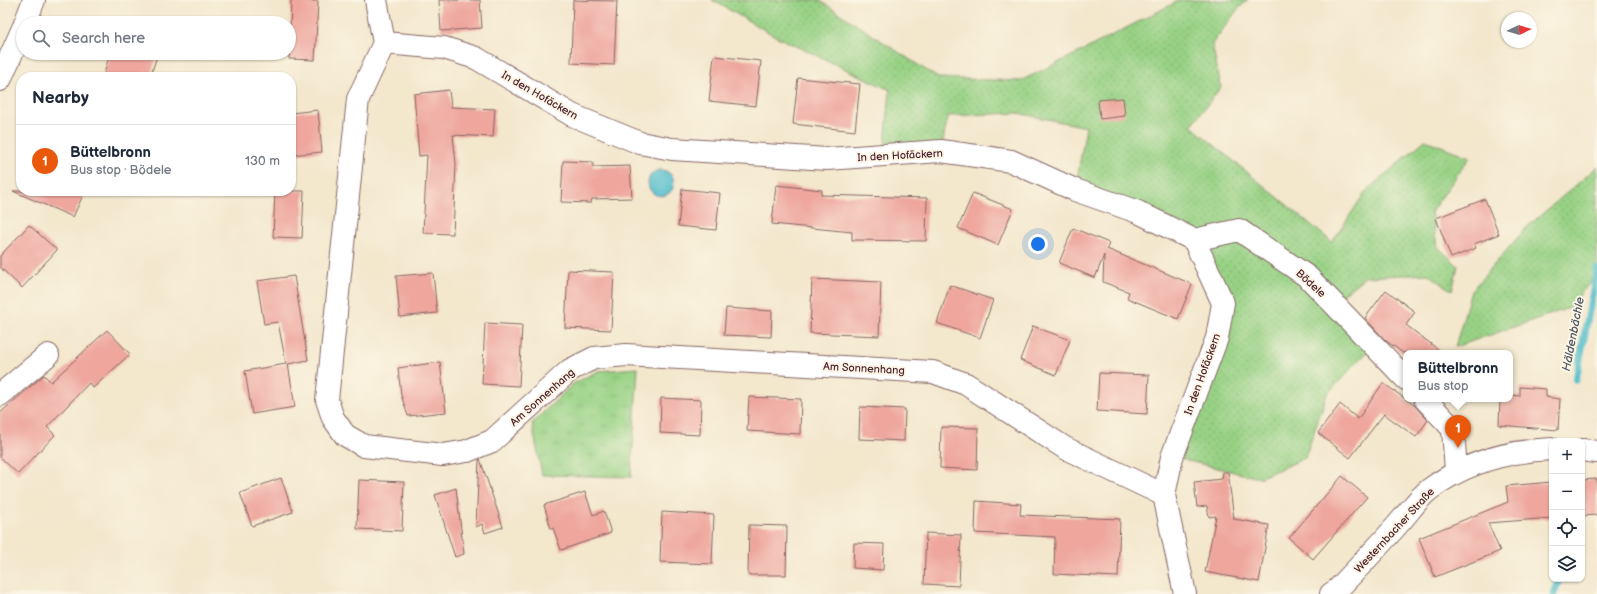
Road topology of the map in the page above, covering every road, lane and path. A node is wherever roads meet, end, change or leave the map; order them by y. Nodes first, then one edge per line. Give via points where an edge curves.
1 (34, 0) edge
2 (376, 0) edge
3 (28, 16) edge
4 (384, 43) junction
5 (16, 44) edge
6 (0, 80) edge
7 (1194, 240) junction
8 (48, 355) dead end
9 (1403, 376) edge
10 (0, 395) edge
11 (1428, 402) edge
12 (1549, 449) edge
13 (1585, 450) edge
14 (1597, 452) edge
15 (1456, 471) junction
16 (1164, 495) junction
17 (1185, 594) edge
18 (1331, 594) edge

1 - 3 street
2 - 4 street
4 - 7 street, In den Hofäckern via 444,48 476,58 572,115 640,142 672,149 827,159 941,151 1011,161 1075,190 1138,212
4 - 16 street, Am Sonnenhang via 358,99 327,400 332,418 345,435 364,446 443,455 467,452 492,441 570,370 594,358 626,354 933,372 966,384 1065,448
5 - 6 street
7 - 9 street, Bödele via 1240,230 1308,277
7 - 16 street, In den Hofäckern via 1223,303 1217,338 1172,457
8 - 10 street
11 - 15 street via 1453,429
12 - 15 street, Westernbacher Straße via 1528,450 1489,459
13 - 14 street
15 - 18 street, Westernbacher Straße via 1428,490 1366,561
16 - 17 street, In den Hofäckern

